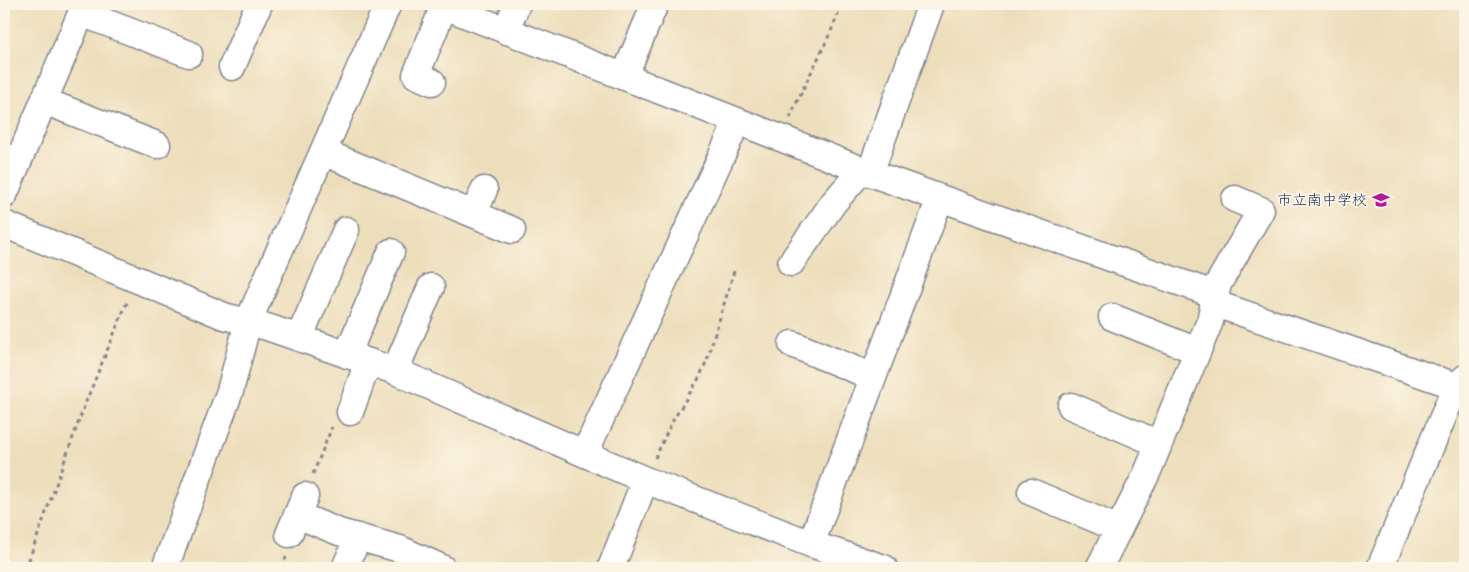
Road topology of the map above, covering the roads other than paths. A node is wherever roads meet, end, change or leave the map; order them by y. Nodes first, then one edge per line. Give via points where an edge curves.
1 (259, 4) edge
2 (388, 4) edge
3 (517, 4) edge
4 (655, 4) edge
5 (931, 4) edge
6 (442, 5) edge
7 (83, 8) edge
8 (506, 31) junction
9 (189, 54) dead end
10 (232, 67) dead end
11 (624, 77) junction
12 (432, 82) dead end
13 (44, 101) junction
14 (737, 122) junction
15 (157, 144) dead end
16 (323, 152) junction
17 (866, 172) junction
18 (484, 190) dead end
19 (4, 195) edge
20 (940, 198) junction
21 (1235, 199) dead end
22 (474, 214) junction
23 (4, 224) edge
24 (346, 230) dead end
25 (512, 230) dead end
26 (391, 252) dead end
27 (806, 254) dead end
28 (431, 287) dead end
29 (1215, 299) junction
30 (1112, 317) dead end
31 (248, 322) junction
32 (299, 338) junction
33 (792, 344) dead end
34 (1197, 351) junction
35 (358, 358) junction
36 (396, 372) junction
37 (873, 377) junction
38 (1461, 382) edge
39 (1070, 406) dead end
40 (350, 412) dead end
41 (1159, 444) junction
42 (585, 453) junction
43 (646, 480) junction
44 (1031, 492) dead end
45 (297, 515) dead end
46 (1119, 529) junction
47 (358, 537) junction
48 (811, 544) junction
49 (165, 568) edge
50 (345, 568) edge
51 (442, 568) edge
52 (611, 568) edge
53 (882, 568) edge
54 (1099, 568) edge
55 (1380, 568) edge

1 - 10 street
2 - 16 street
3 - 8 street
4 - 11 street
5 - 17 street via 920,68
6 - 8 street
6 - 12 street via 416,75
7 - 9 street
7 - 13 street
8 - 11 street
11 - 14 street
13 - 15 street
13 - 19 street
14 - 17 street
14 - 42 street
16 - 22 street
16 - 31 street
17 - 20 street
17 - 27 street via 834,202
18 - 22 street
20 - 29 street
20 - 37 street
21 - 29 street via 1261,210 1218,284
22 - 25 street
23 - 31 street via 224,316
24 - 32 street
26 - 35 street
28 - 36 street
29 - 34 street
29 - 38 street
30 - 34 street
31 - 32 street
31 - 49 street via 230,391
32 - 35 street
33 - 37 street
34 - 41 street
35 - 36 street
35 - 40 street
36 - 42 street
37 - 48 street
38 - 55 street
39 - 41 street
41 - 46 street
42 - 43 street
43 - 48 street
43 - 52 street
44 - 46 street
45 - 47 street
46 - 54 street
47 - 50 street
47 - 51 street via 400,549
48 - 53 street

